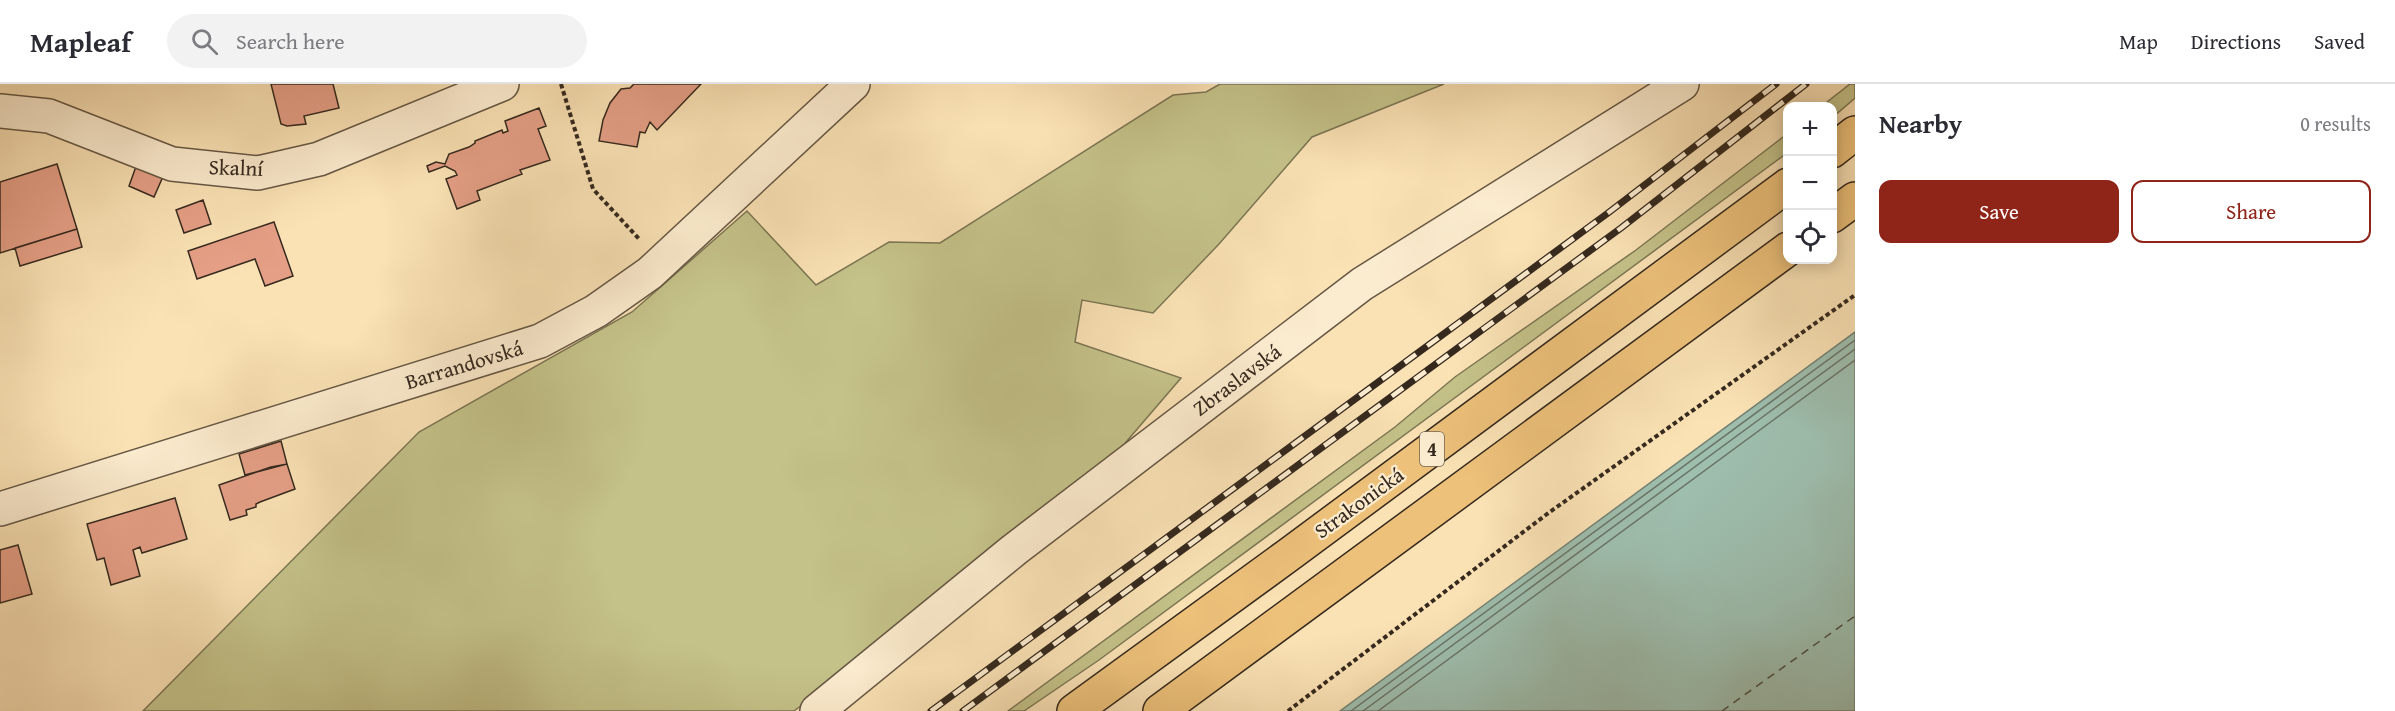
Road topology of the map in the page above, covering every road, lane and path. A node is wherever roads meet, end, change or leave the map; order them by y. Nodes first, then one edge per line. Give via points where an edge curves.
1 (502, 84) edge
2 (561, 84) edge
3 (853, 84) edge
4 (1682, 84) edge
5 (0, 111) edge
6 (1855, 133) edge
7 (1837, 148) edge
8 (1783, 189) edge
9 (1855, 200) edge
10 (1837, 213) edge
11 (642, 243) dead end
12 (1783, 253) edge
13 (1855, 295) edge
14 (0, 509) edge
15 (817, 711) edge
16 (1074, 711) edge
17 (1160, 711) edge
18 (1288, 711) edge

1 - 5 street, Skalní via 319,159 258,173 172,164 49,116
2 - 11 path via 593,189
3 - 14 street, Barrandovská via 651,273 596,311 540,341
4 - 15 street, Zbraslavská via 1362,284 1014,550
6 - 7 main road
8 - 16 main road, Strakonická / 4
9 - 10 main road
12 - 17 main road, 4
13 - 18 path via 1547,514

